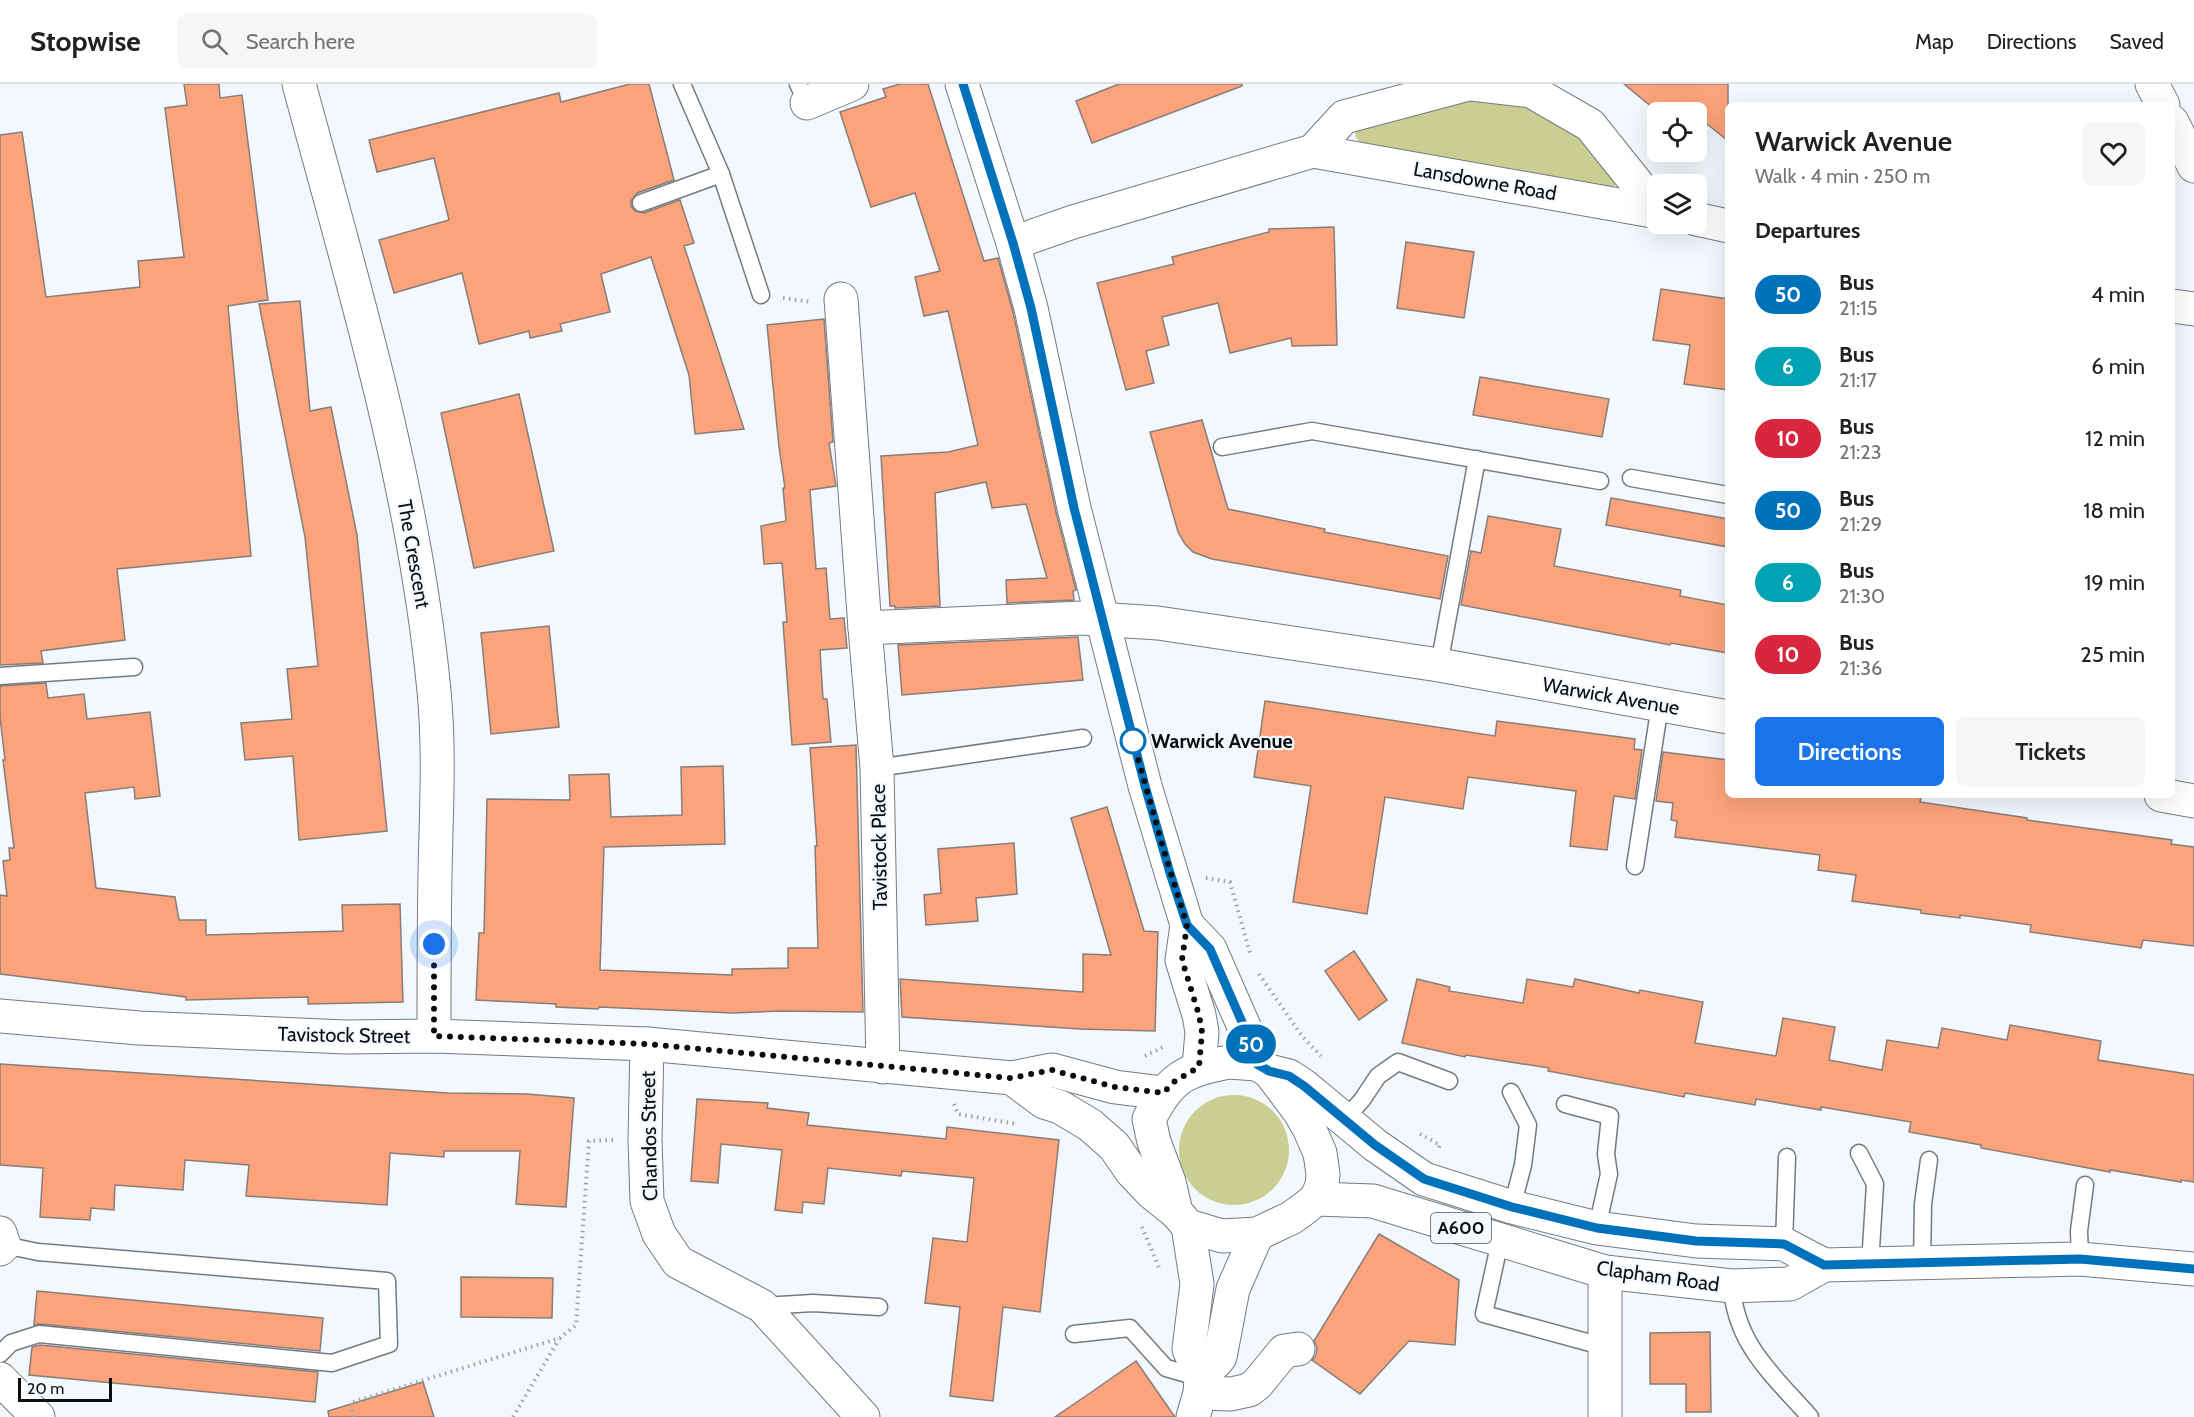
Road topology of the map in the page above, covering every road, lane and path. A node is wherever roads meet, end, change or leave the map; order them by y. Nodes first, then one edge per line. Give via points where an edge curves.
1 (299, 84) edge
2 (682, 84) edge
3 (852, 84) edge
4 (963, 84) edge
5 (1470, 84) edge
6 (2152, 84) edge
7 (802, 94) edge
8 (2161, 102) edge
9 (2175, 115) edge
10 (2194, 115) edge
11 (2175, 128) edge
12 (1313, 151) junction
13 (2194, 166) edge
14 (721, 174) junction
15 (1647, 197) edge
16 (641, 203) dead end
17 (1647, 209) edge
18 (1707, 221) edge
19 (1725, 225) edge
20 (1013, 243) junction
21 (761, 295) joint
22 (841, 299) joint
23 (2175, 306) edge
24 (2194, 309) edge
25 (1222, 447) dead end
26 (1477, 459) junction
27 (1631, 478) dead end
28 (1599, 481) dead end
29 (1725, 494) edge
30 (1103, 619) junction
31 (865, 628) junction
32 (1439, 665) junction
33 (134, 667) dead end
34 (0, 676) edge
35 (1660, 705) junction
36 (1725, 716) edge
37 (1083, 738) dead end
38 (877, 768) junction
39 (2175, 798) edge
40 (2194, 801) edge
41 (1635, 866) dead end
42 (1230, 882) dead end
43 (1187, 925) junction
44 (1253, 964) dead end
45 (1258, 972) dead end
46 (0, 1016) edge
47 (434, 1036) junction
48 (647, 1044) junction
49 (1166, 1045) dead end
50 (1137, 1057) dead end
51 (1324, 1059) dead end
52 (883, 1067) junction
53 (1199, 1067) junction
54 (1263, 1068) junction
55 (1011, 1078) junction
56 (1449, 1082) dead end
57 (1511, 1092) dead end
58 (1163, 1093) junction
59 (1565, 1104) dead end
60 (958, 1114) dead end
61 (1345, 1119) junction
62 (1025, 1125) dead end
63 (1411, 1128) dead end
64 (645, 1140) junction
65 (1440, 1145) dead end
66 (1859, 1153) dead end
67 (1787, 1157) dead end
68 (1929, 1160) dead end
69 (2085, 1185) dead end
70 (1316, 1199) junction
71 (1512, 1207) junction
72 (1182, 1219) junction
73 (1141, 1227) dead end
74 (1597, 1228) junction
75 (1257, 1234) junction
76 (1500, 1241) junction
77 (1, 1242) edge
78 (1784, 1244) junction
79 (2080, 1259) junction
80 (1922, 1263) junction
81 (1824, 1265) junction
82 (1870, 1265) junction
83 (2194, 1269) edge
84 (1160, 1272) dead end
85 (1605, 1272) junction
86 (1732, 1286) junction
87 (762, 1306) junction
88 (879, 1307) dead end
89 (1074, 1334) dead end
90 (560, 1338) junction
91 (1605, 1347) junction
92 (1298, 1349) dead end
93 (0, 1354) edge
94 (0, 1379) edge
95 (1198, 1396) edge
96 (38, 1417) edge
97 (354, 1417) edge
98 (513, 1417) edge
99 (863, 1417) edge
100 (1605, 1417) edge
101 (1810, 1417) edge

1 - 47 street, The Crescent via 395,449 426,623 438,766
2 - 14 lane
3 - 7 street
4 - 20 street
5 - 12 street, Lansdowne Road via 1344,117
5 - 15 street, Lansdowne Road via 1531,91 1590,125
6 - 8 street
9 - 10 street
11 - 13 street
12 - 17 street, Lansdowne Road
12 - 20 street, Lansdowne Road
14 - 16 lane
14 - 21 lane
18 - 19 street
20 - 30 street
21 - 22 path via 814,303
22 - 31 street, Tavistock Place
23 - 24 street
25 - 26 lane via 1312,431
26 - 28 lane
26 - 32 lane
27 - 29 lane
30 - 31 street
30 - 32 street, Warwick Avenue via 1158,623
30 - 43 street via 1145,786
31 - 38 street, Tavistock Place
32 - 35 street, Warwick Avenue
33 - 34 lane
35 - 36 street, Warwick Avenue
35 - 41 lane
37 - 38 lane
38 - 52 street, Tavistock Place
39 - 40 street
42 - 44 path
43 - 53 street via 1182,960 1200,1024
43 - 54 street via 1210,949
45 - 51 path via 1302,1036
46 - 47 street, Tavistock Street via 139,1028 345,1037
47 - 48 street, Tavistock Street
48 - 52 street, Tavistock Street
48 - 64 street, Chandos Street
49 - 50 path
52 - 55 street, Tavistock Street
53 - 54 street, A600 via 1229,1062
53 - 58 street, A600
54 - 61 street, Clapham Road / A600 via 1289,1076
54 - 70 street via 1299,1112 1320,1153 1322,1186
55 - 58 street, Tavistock Street via 1052,1070 1115,1087
55 - 72 street via 1044,1102 1090,1125 1114,1146 1151,1192
56 - 61 lane via 1398,1062 1378,1076
57 - 71 lane via 1528,1125
58 - 72 street, A600 via 1149,1119
59 - 74 lane via 1610,1116 1606,1154 1609,1174
60 - 62 path
61 - 71 street, Clapham Road / A600 via 1424,1179
63 - 65 path
64 - 87 street, Chandos Street via 647,1201 659,1234 678,1262
64 - 90 path via 589,1141 576,1325
66 - 82 lane via 1875,1184
67 - 78 lane
68 - 80 lane via 1923,1204
69 - 79 lane
70 - 75 street via 1291,1218
70 - 76 street, Clapham Road / A600 via 1373,1201
71 - 74 street, Clapham Road / A600
72 - 75 street via 1222,1236
72 - 95 street via 1197,1284 1189,1349
73 - 84 path
74 - 78 street, Clapham Road / A600 via 1696,1241
75 - 95 street via 1233,1289 1220,1357
76 - 85 street, Clapham Road / A600
76 - 91 lane via 1484,1314
77 - 93 lane via 38,1252 387,1281 389,1344 332,1363 39,1334 11,1343
78 - 81 street, Clapham Road / A600
79 - 80 street, Clapham Road / A600
79 - 83 street, Clapham Road / A600
80 - 82 street, Clapham Road / A600
81 - 82 street, Clapham Road / A600
81 - 86 street, Clapham Road / A600 via 1790,1284
85 - 86 street, Clapham Road / A600
85 - 91 street
86 - 101 lane via 1736,1317 1754,1354
87 - 88 lane via 813,1303
87 - 99 street, Chandos Street
89 - 95 lane via 1130,1328
90 - 97 path via 350,1403
90 - 98 path
91 - 100 street
92 - 95 street via 1284,1351 1249,1390
94 - 96 street

